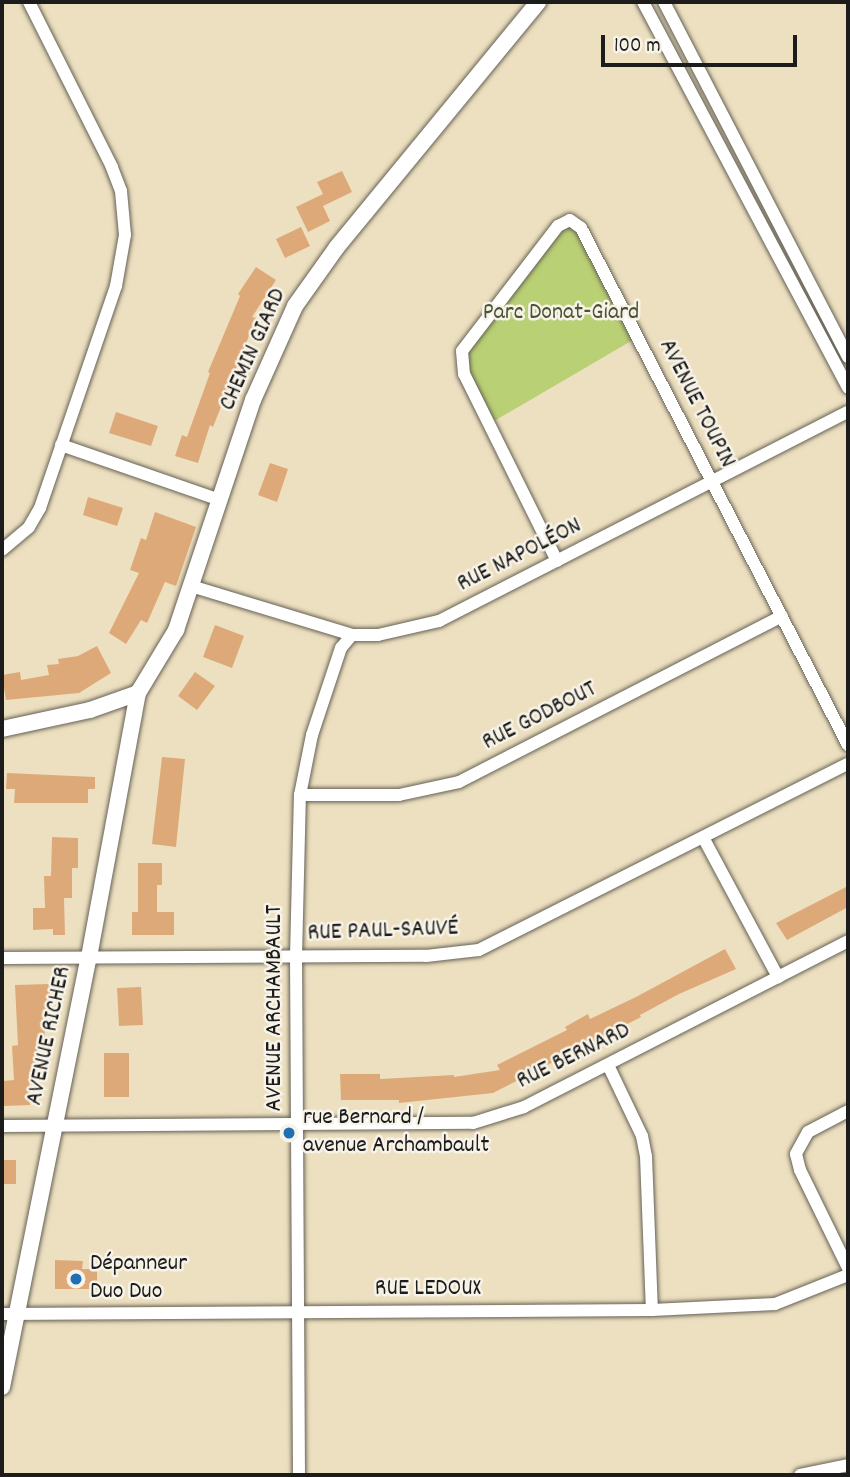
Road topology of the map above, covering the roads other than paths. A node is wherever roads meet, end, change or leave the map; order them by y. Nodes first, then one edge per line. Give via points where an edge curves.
1 (29, 2) edge
2 (538, 2) edge
3 (643, 2) edge
4 (664, 2) edge
5 (781, 228) junction
6 (769, 234) junction
7 (848, 358) edge
8 (848, 388) edge
9 (848, 412) edge
10 (61, 445) junction
11 (712, 481) junction
12 (220, 500) junction
13 (2, 550) edge
14 (557, 561) junction
15 (191, 586) junction
16 (782, 616) junction
17 (352, 635) junction
18 (138, 693) junction
19 (2, 729) edge
20 (848, 745) edge
21 (848, 764) edge
22 (300, 795) junction
23 (704, 839) junction
24 (848, 941) edge
25 (296, 956) junction
26 (89, 957) junction
27 (2, 958) edge
28 (778, 977) junction
29 (608, 1065) junction
30 (848, 1111) edge
31 (2, 1126) edge
32 (54, 1126) junction
33 (297, 1126) junction
34 (848, 1268) edge
35 (848, 1275) edge
36 (652, 1310) junction
37 (299, 1312) junction
38 (9, 1314) edge
39 (2, 1387) edge
40 (848, 1465) edge
41 (299, 1475) edge
42 (800, 1475) edge

1 - 10 street via 112,167 121,191 125,235 116,286
2 - 12 street, CHEMIN GIARD via 337,247 295,306 253,400
3 - 6 street
4 - 5 street
5 - 6 street
5 - 7 street
6 - 8 street
9 - 11 street, RUE NAPOLÉON
10 - 12 street
10 - 13 street via 40,508 29,527
11 - 14 street, RUE NAPOLÉON
11 - 14 street, AVENUE TOUPIN via 581,228 570,220 558,226 462,351 464,374
11 - 16 street, AVENUE TOUPIN
12 - 15 street, CHEMIN GIARD
14 - 17 street, RUE NAPOLÉON via 439,621 378,635
15 - 17 street, RUE NAPOLÉON
15 - 18 street, CHEMIN GIARD via 176,630
16 - 20 street, AVENUE TOUPIN
16 - 22 street, RUE GODBOUT via 459,782 399,795
17 - 22 street, AVENUE ARCHAMBAULT via 341,648 312,735
18 - 19 street via 90,710
18 - 26 street, AVENUE RICHER
21 - 23 street, RUE PAUL-SAUVÉ
22 - 25 street, AVENUE ARCHAMBAULT
23 - 25 street, RUE PAUL-SAUVÉ via 480,950 426,956
23 - 28 street
24 - 28 street, RUE BERNARD
25 - 26 street, RUE PAUL-SAUVÉ
25 - 33 street, AVENUE ARCHAMBAULT
26 - 27 street, RUE PAUL-SAUVÉ
26 - 32 street, AVENUE RICHER
28 - 29 street, RUE BERNARD
29 - 33 street, RUE BERNARD via 524,1107 473,1123
29 - 36 street via 642,1136 646,1156
30 - 34 street via 808,1132 796,1154
31 - 32 street, RUE BERNARD
32 - 33 street, RUE BERNARD
32 - 38 street, AVENUE RICHER
33 - 37 street, AVENUE ARCHAMBAULT
35 - 36 street, RUE LEDOUX via 775,1304
36 - 37 street, RUE LEDOUX
37 - 38 street, RUE LEDOUX
37 - 41 street, AVENUE ARCHAMBAULT
38 - 39 street, AVENUE RICHER
40 - 42 street

